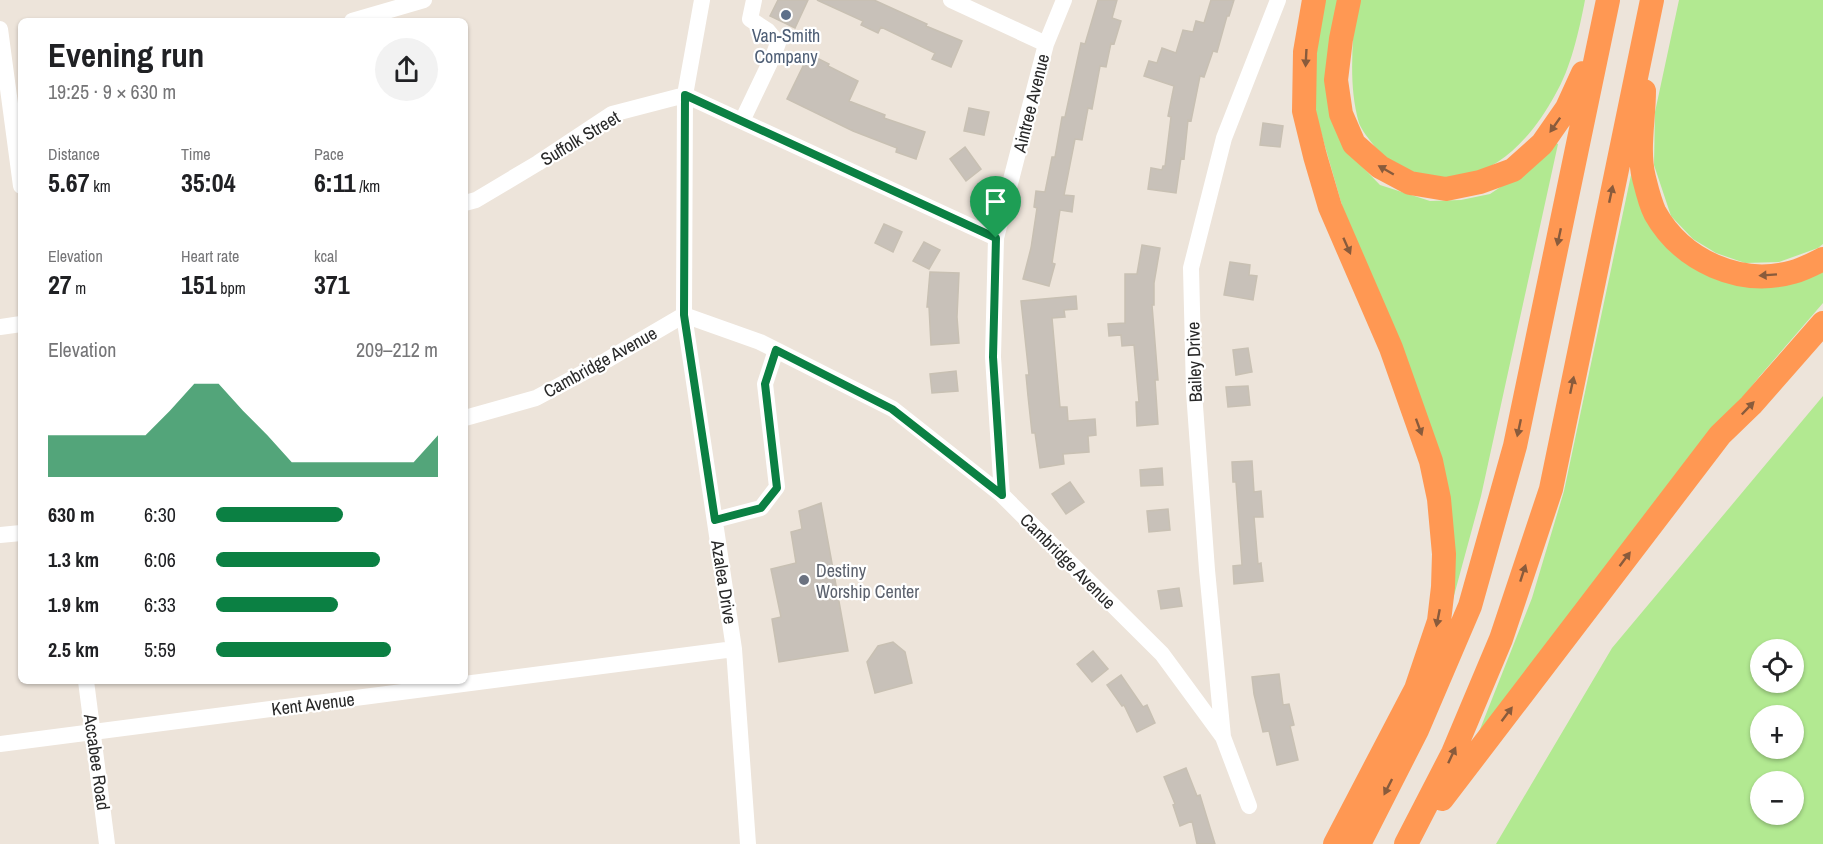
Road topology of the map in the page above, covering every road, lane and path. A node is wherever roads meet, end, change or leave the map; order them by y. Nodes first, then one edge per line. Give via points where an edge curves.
1 (424, 0) edge
2 (702, 0) edge
3 (754, 0) edge
4 (951, 0) edge
5 (1064, 0) edge
6 (1278, 0) edge
7 (1314, 0) edge
8 (1349, 0) edge
9 (1608, 0) edge
10 (1652, 0) edge
11 (362, 18) edge
12 (1646, 27) junction
13 (0, 29) edge
14 (1600, 36) junction
15 (1046, 44) junction
16 (685, 95) junction
17 (11, 120) edge
18 (742, 121) junction
19 (18, 166) edge
20 (468, 202) edge
21 (996, 238) junction
22 (1823, 259) edge
23 (684, 315) junction
24 (1823, 323) edge
25 (18, 324) edge
26 (0, 327) edge
27 (776, 350) junction
28 (468, 417) edge
29 (1002, 495) junction
30 (715, 520) junction
31 (18, 532) edge
32 (0, 535) edge
33 (734, 650) junction
34 (86, 684) edge
35 (93, 732) junction
36 (1223, 737) junction
37 (0, 744) edge
38 (1249, 806) dead end
39 (107, 844) edge
40 (748, 844) edge
41 (1335, 844) edge
42 (1359, 844) edge
43 (1407, 844) edge

1 - 11 street
2 - 16 street, Azalea Drive
3 - 18 street via 750,19 768,30 778,43
4 - 15 street
5 - 15 street, Aintree Avenue
6 - 36 street, Bailey Drive via 1224,138 1191,268 1194,392
7 -> 41 highway via 1305,52 1304,111 1330,207 1391,348 1431,461 1444,554 1439,621 1416,689
14 -> 8 highway via 1567,108 1542,144 1513,170 1446,189 1410,183 1380,167 1354,144 1341,114 1336,80
9 - 14 highway
10 - 12 highway
22 -> 12 highway via 1792,272 1742,274 1718,269 1678,244 1668,231 1655,213 1643,176
43 -> 12 highway via 1453,753 1501,639 1551,489
13 - 17 street
14 -> 42 highway via 1515,446 1470,606 1417,730
15 - 21 street, Aintree Avenue
16 - 18 street
16 - 20 street, Suffolk Street via 612,114
16 - 23 street, Azalea Drive
17 - 19 street
18 - 21 street
21 - 29 street, Aintree Avenue via 993,357
23 - 27 street, Cambridge Avenue
23 - 28 street, Cambridge Avenue via 536,398
23 - 30 street, Azalea Drive
43 -> 24 highway via 1720,435
25 - 26 street
27 - 29 street, Cambridge Avenue via 892,409
27 - 30 street via 765,384 777,488 761,508
29 - 36 street, Cambridge Avenue via 1162,654
30 - 33 street, Azalea Drive
31 - 32 street
33 - 35 street, Kent Avenue
33 - 40 street, Azalea Drive
34 - 35 street, Accabee Road
35 - 37 street, Kent Avenue
35 - 39 street, Accabee Road
36 - 38 street, Cambridge Avenue

